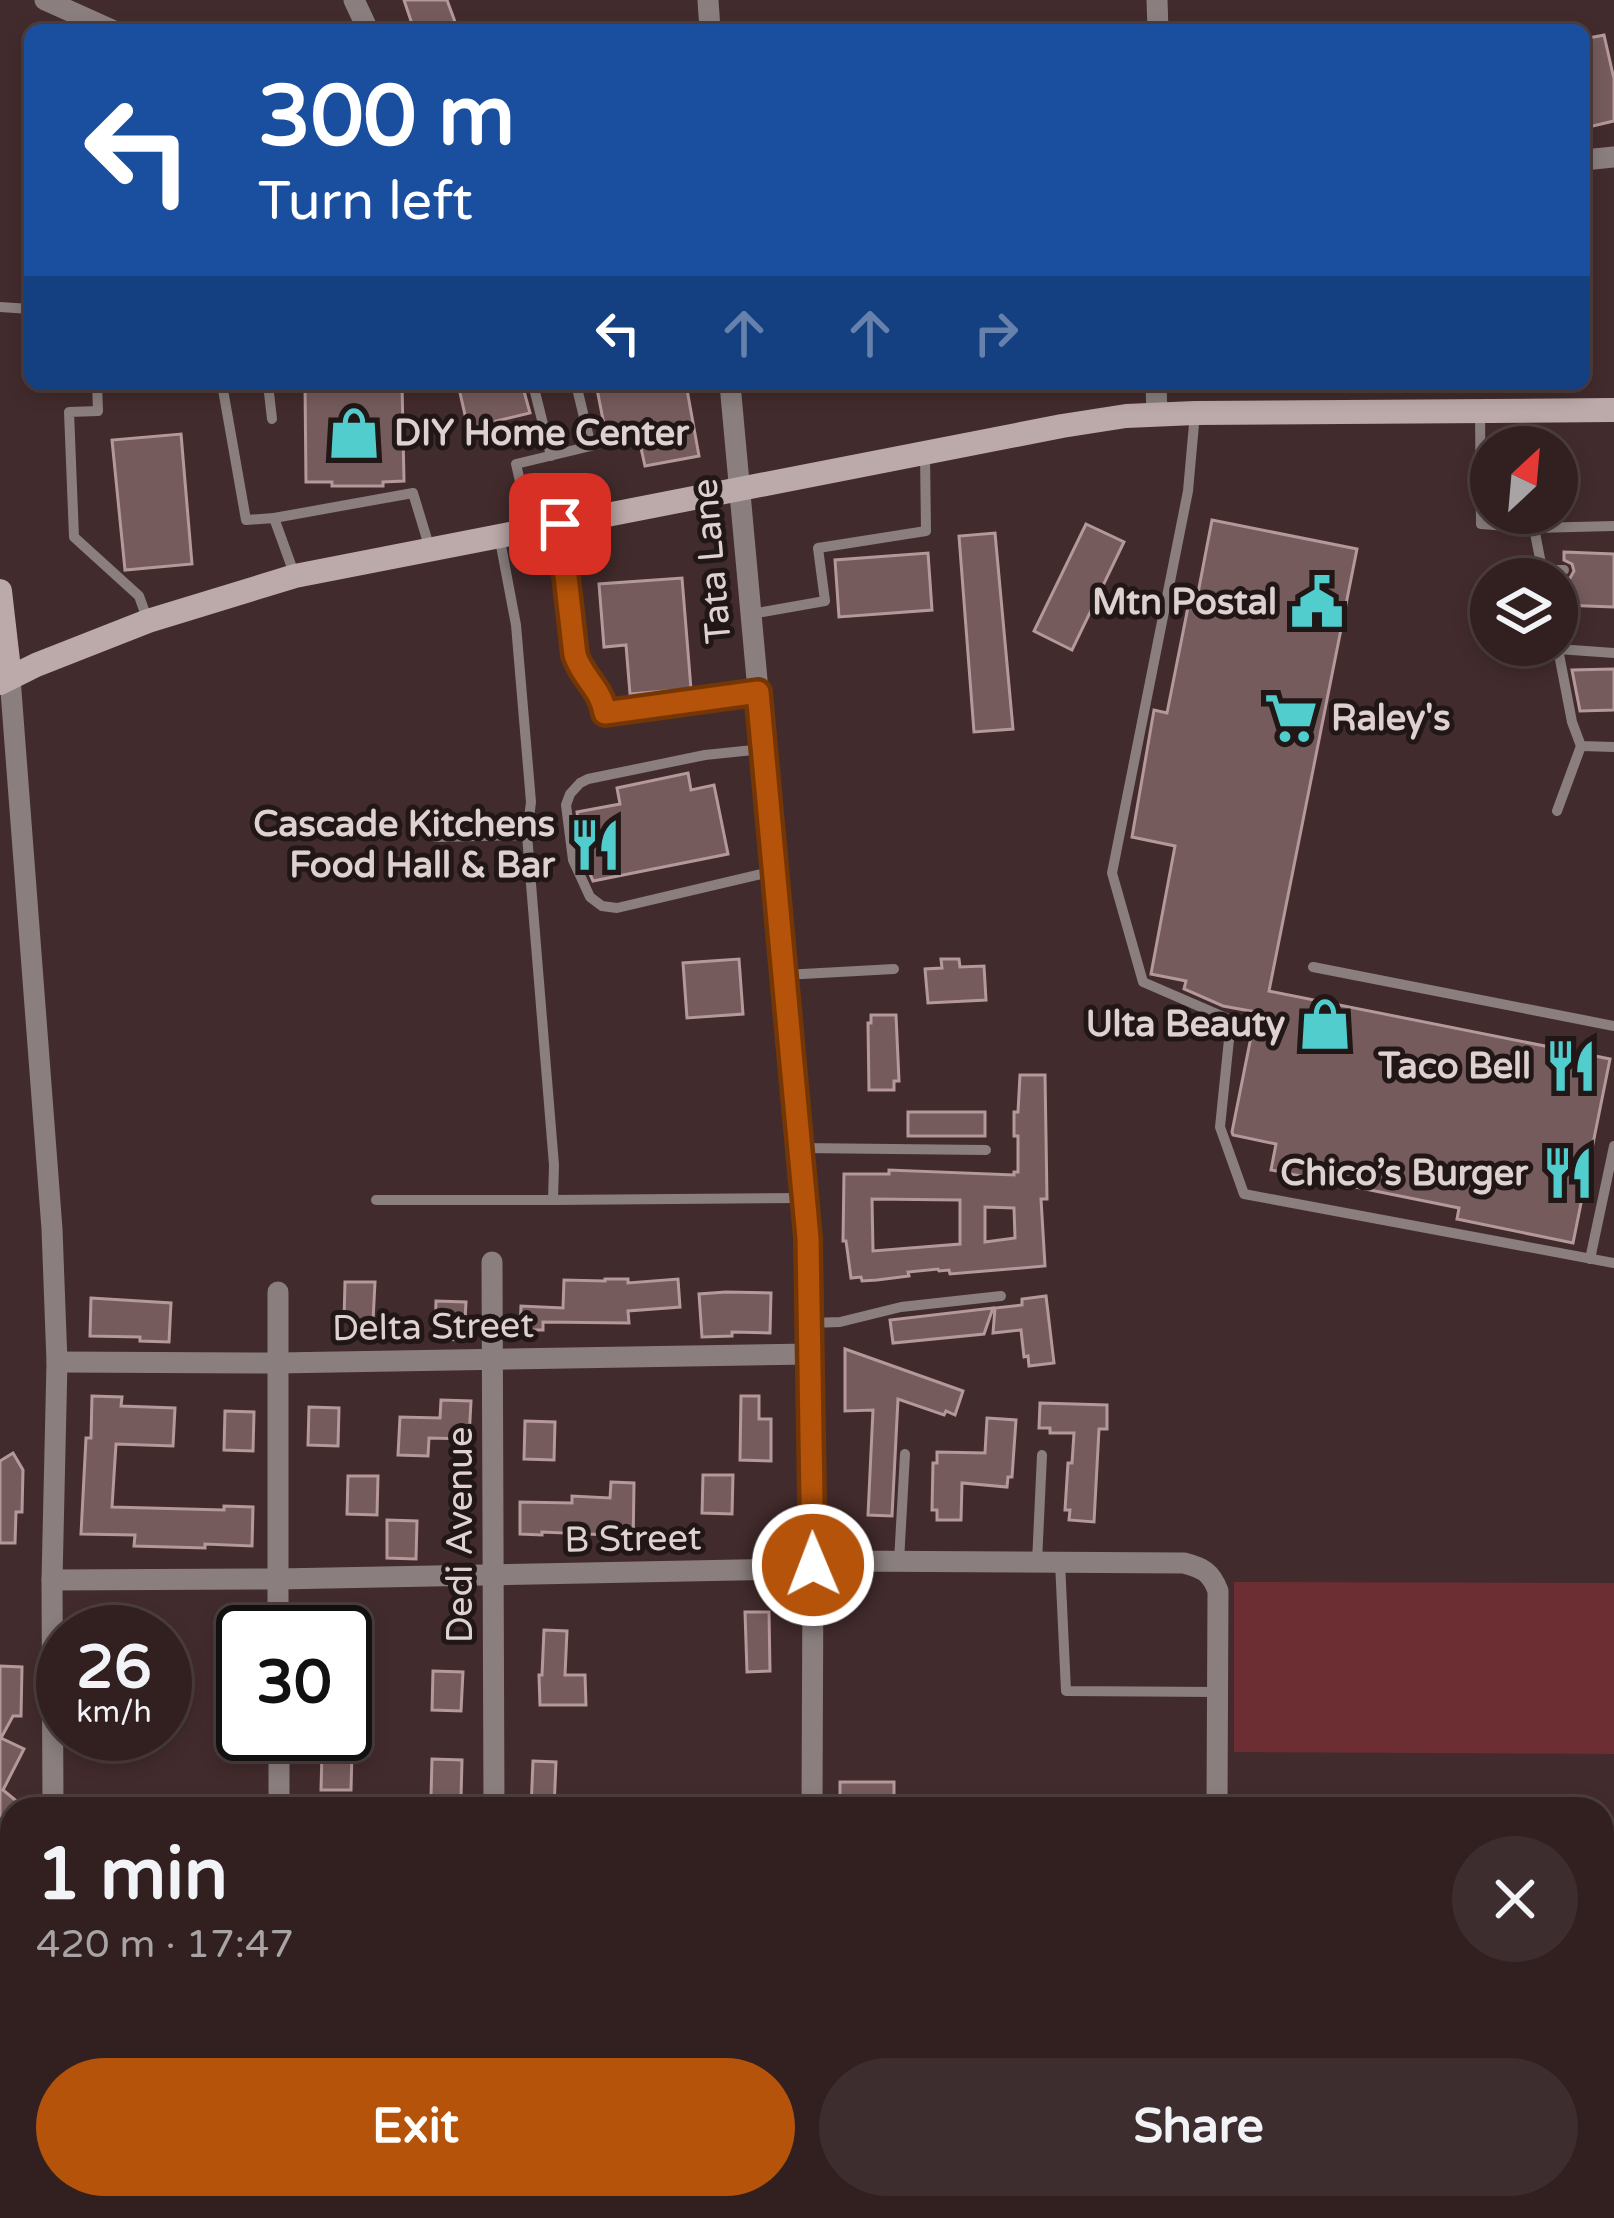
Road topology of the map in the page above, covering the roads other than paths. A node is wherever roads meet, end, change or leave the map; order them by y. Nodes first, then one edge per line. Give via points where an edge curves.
1 (45, 0) edge
2 (99, 24) edge
3 (97, 390) edge
4 (223, 390) edge
5 (269, 390) edge
6 (535, 390) edge
7 (577, 390) edge
8 (730, 390) edge
9 (1156, 390) edge
10 (1614, 410) edge
11 (1480, 412) junction
12 (1195, 413) junction
13 (1156, 415) junction
14 (272, 419) dead end
15 (1480, 426) edge
16 (925, 454) junction
17 (551, 455) junction
18 (737, 490) junction
19 (274, 518) junction
20 (560, 524) junction
21 (1614, 526) edge
22 (1578, 527) edge
23 (531, 529) junction
24 (499, 536) junction
25 (430, 550) junction
26 (295, 575) junction
27 (0, 591) edge
28 (750, 614) junction
29 (148, 621) junction
30 (1578, 649) edge
31 (1614, 653) edge
32 (1561, 666) edge
33 (5, 680) edge
34 (758, 692) junction
35 (1581, 746) junction
36 (1614, 746) edge
37 (763, 749) junction
38 (1558, 812) dead end
39 (526, 835) junction
40 (436, 837) dead end
41 (774, 870) junction
42 (1313, 967) dead end
43 (895, 969) dead end
44 (784, 975) junction
45 (1614, 1026) edge
46 (1614, 1146) edge
47 (800, 1148) junction
48 (986, 1150) dead end
49 (804, 1198) junction
50 (376, 1200) dead end
51 (554, 1200) junction
52 (1590, 1259) junction
53 (493, 1262) dead end
54 (1614, 1263) edge
55 (278, 1292) dead end
56 (1001, 1296) dead end
57 (810, 1323) junction
58 (811, 1354) junction
59 (492, 1359) junction
60 (57, 1363) junction
61 (278, 1363) junction
62 (905, 1454) dead end
63 (1042, 1455) dead end
64 (899, 1561) junction
65 (1048, 1562) junction
66 (813, 1565) junction
67 (492, 1576) junction
68 (278, 1579) junction
69 (52, 1580) junction
70 (278, 1605) edge
71 (1218, 1691) junction
72 (279, 1761) edge
73 (53, 1797) edge
74 (279, 1797) edge
75 (494, 1797) edge
76 (812, 1797) edge
77 (1216, 1797) edge

1 - 2 street
3 - 29 lane via 98,411 69,412 74,537 139,596
4 - 19 lane via 246,520
5 - 14 lane
6 - 17 lane
7 - 17 lane via 591,446
8 - 18 street, Tata Lane
9 - 13 street
10 - 11 main road
11 - 12 main road
11 - 15 lane
12 - 13 main road
12 - 52 lane via 1188,491 1112,873 1143,982 1232,1020 1220,1127 1244,1193
13 - 16 main road
16 - 18 main road
16 - 28 lane via 926,531 818,548 825,601
17 - 23 lane via 515,464
18 - 20 main road
18 - 28 street, Tata Lane
19 - 25 lane via 412,493
19 - 26 lane
20 - 23 main road
20 - 34 lane via 575,655 605,713
21 - 22 lane
23 - 24 main road
24 - 25 main road
24 - 39 lane via 516,625 531,802
25 - 26 main road
26 - 29 main road
27 - 33 main road
28 - 34 street, Tata Lane
29 - 33 main road
30 - 31 lane
32 - 35 lane
33 - 60 street
34 - 37 street, Tata Lane
35 - 36 lane
35 - 38 lane
37 - 41 street, Tata Lane
37 - 41 lane via 588,779 570,794 566,818 573,860 602,906
39 - 40 lane
39 - 51 lane
41 - 44 street, Tata Lane
42 - 45 lane
43 - 44 lane
44 - 47 street, Tata Lane
46 - 52 lane
47 - 48 lane
47 - 49 street, Tata Lane
49 - 51 lane
49 - 57 street, Tata Lane
50 - 51 lane
52 - 54 lane
53 - 59 street, Dedi Avenue
55 - 61 street
56 - 57 lane
57 - 58 street, Tata Lane
58 - 59 street, Delta Street
58 - 66 street, Tata Lane
59 - 61 street, Delta Street
59 - 67 street, Dedi Avenue
60 - 61 street, Delta Street
60 - 69 street
61 - 68 street
62 - 64 lane
63 - 65 lane
64 - 65 street, B Street
64 - 66 street, B Street
65 - 71 lane via 1066,1691
65 - 71 street, B Street via 1184,1563 1212,1575
66 - 67 street, B Street
66 - 76 street, Tata Lane
67 - 68 street, B Street
67 - 75 street, Dedi Avenue
68 - 69 street, B Street
68 - 70 street
69 - 73 street
71 - 77 street
72 - 74 street

